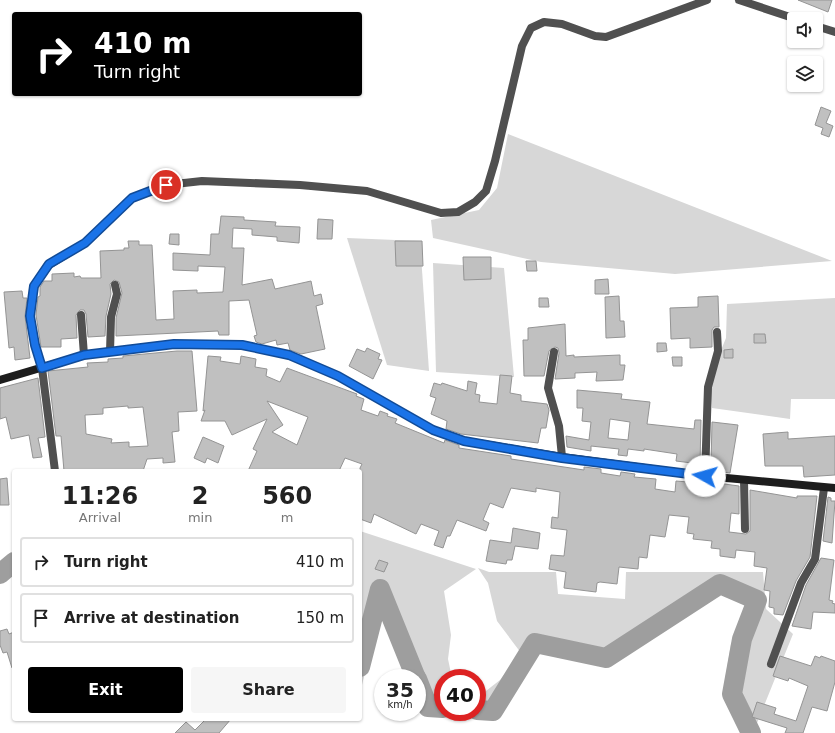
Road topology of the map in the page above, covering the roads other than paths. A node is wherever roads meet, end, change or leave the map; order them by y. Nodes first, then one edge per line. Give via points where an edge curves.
1 (707, 0) edge
2 (740, 0) edge
3 (787, 16) edge
4 (823, 28) edge
5 (835, 32) edge
6 (115, 285) dead end
7 (81, 315) dead end
8 (717, 332) dead end
9 (110, 352) junction
10 (554, 352) dead end
11 (84, 355) junction
12 (42, 368) junction
13 (0, 380) edge
14 (562, 458) junction
15 (55, 469) edge
16 (705, 476) junction
17 (744, 480) junction
18 (824, 488) junction
19 (835, 488) edge
20 (745, 529) dead end
21 (771, 664) dead end

1 - 12 street via 606,37 595,36 562,24 544,22 531,28 522,46 486,191 475,202 458,212 441,213 367,191 300,185 202,181 166,185 132,198 85,243 49,264 34,286 30,316
2 - 3 street
4 - 5 street
6 - 9 street via 117,294 111,317
7 - 11 street
8 - 16 street via 718,351 708,388
9 - 11 street
9 - 14 street via 182,344 242,345 289,355 338,376 415,421 449,436 481,445
10 - 14 street via 548,388 559,426
11 - 12 street
12 - 13 street
12 - 15 street
14 - 16 street
16 - 17 street
17 - 18 street
17 - 20 street
18 - 19 street
18 - 21 street via 815,559 801,583

